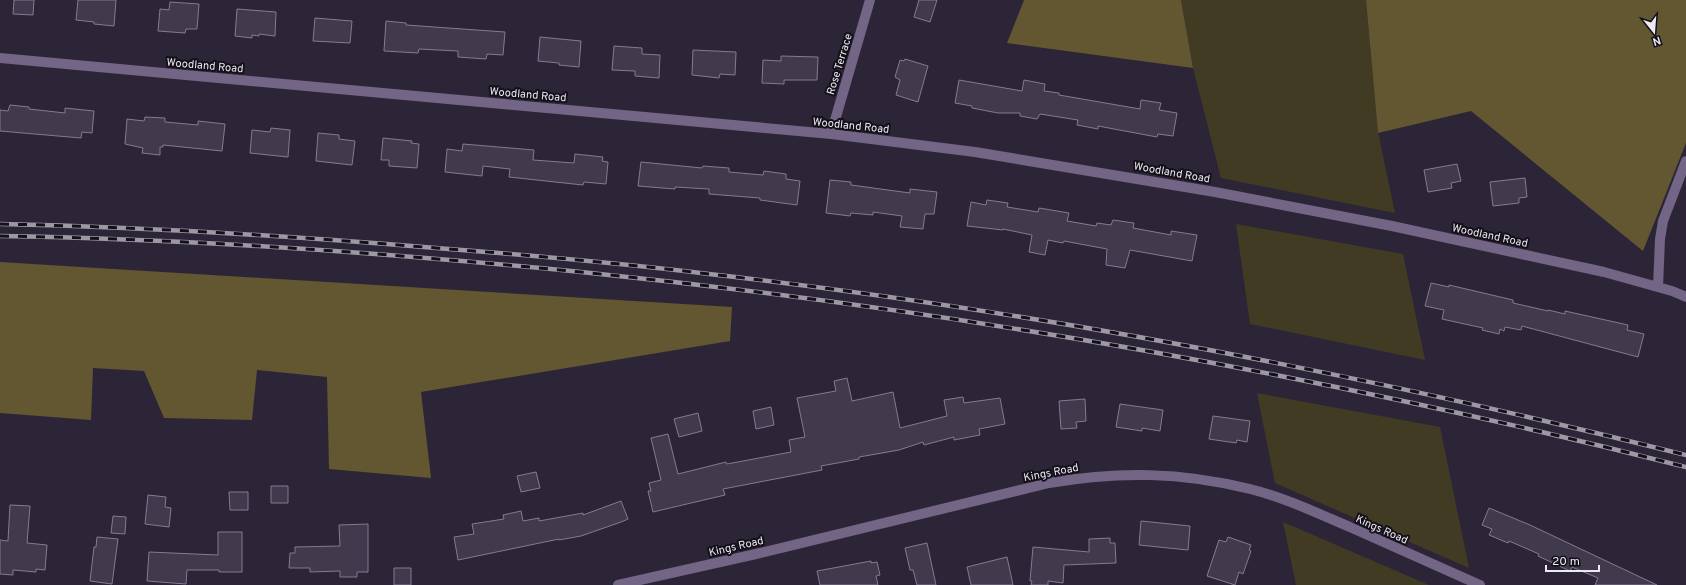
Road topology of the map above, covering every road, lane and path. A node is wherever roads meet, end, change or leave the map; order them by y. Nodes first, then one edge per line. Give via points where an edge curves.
1 (870, 0) edge
2 (0, 58) edge
3 (831, 134) junction
4 (1686, 161) edge
5 (1658, 287) junction
6 (1686, 297) edge
7 (618, 585) edge
8 (1480, 585) edge

1 - 3 street, Rose Terrace
2 - 3 street, Woodland Road
3 - 5 street, Woodland Road via 975,152 1215,192 1392,226 1604,272
4 - 5 street via 1663,221
5 - 6 street, Woodland Road
7 - 8 street, Kings Road via 1049,483 1121,474 1169,475 1217,481 1252,489 1298,504

